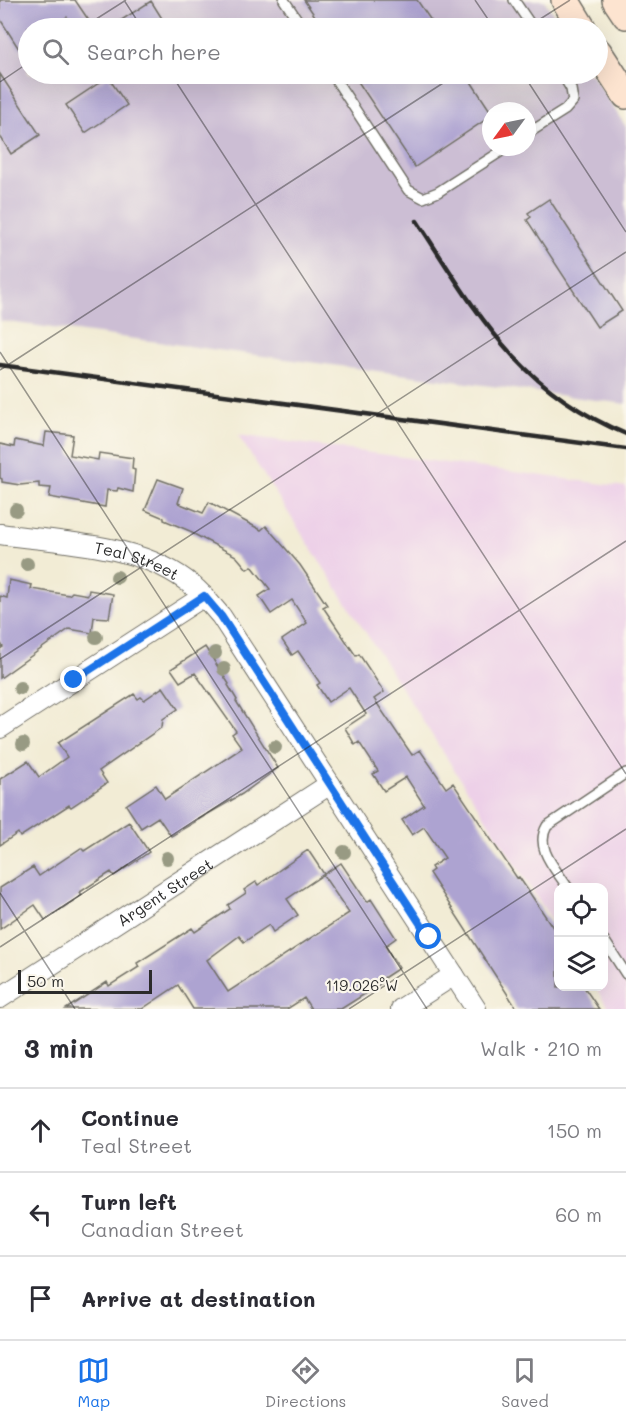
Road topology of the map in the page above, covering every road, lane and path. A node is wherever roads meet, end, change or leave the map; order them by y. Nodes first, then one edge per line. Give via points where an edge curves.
1 (284, 0) edge
2 (514, 0) edge
3 (565, 0) edge
4 (296, 18) edge
5 (526, 18) edge
6 (576, 18) edge
7 (608, 54) edge
8 (608, 69) edge
9 (626, 71) edge
10 (339, 84) edge
11 (568, 84) edge
12 (626, 96) edge
13 (536, 128) edge
14 (494, 156) edge
15 (0, 534) edge
16 (204, 596) junction
17 (0, 728) edge
18 (626, 773) edge
19 (330, 784) junction
20 (565, 883) edge
21 (608, 947) edge
22 (626, 974) edge
23 (454, 975) junction
24 (0, 998) edge
25 (401, 1009) edge
26 (476, 1009) edge

1 - 4 lane
2 - 5 lane
3 - 6 main road
7 - 9 main road
8 - 12 main road
10 - 14 lane via 408,189 423,198
11 - 13 lane via 573,101
15 - 16 street, Teal Street via 147,558 172,570
16 - 17 street
16 - 19 street, Teal Street
18 - 20 lane via 547,826 543,833 541,842 546,855
19 - 23 street, Teal Street
19 - 24 street, Argent Street
21 - 22 lane
23 - 25 street
23 - 26 street, Teal Street

